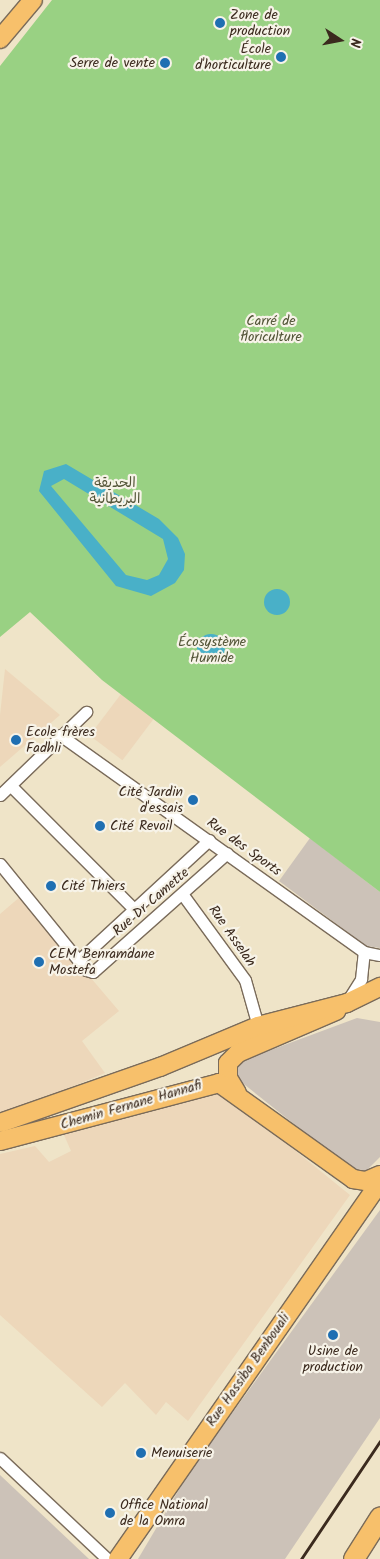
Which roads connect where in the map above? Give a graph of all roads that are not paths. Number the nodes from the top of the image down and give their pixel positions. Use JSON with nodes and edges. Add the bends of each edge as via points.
{"nodes":[{"id":1,"x":33,"y":0,"type":"edge"},
{"id":2,"x":0,"y":39,"type":"edge"},
{"id":3,"x":86,"y":712,"type":"dead end"},
{"id":4,"x":60,"y":735,"type":"junction"},
{"id":5,"x":11,"y":786,"type":"junction"},
{"id":6,"x":0,"y":795,"type":"edge"},
{"id":7,"x":209,"y":840,"type":"junction"},
{"id":8,"x":227,"y":853,"type":"junction"},
{"id":9,"x":0,"y":864,"type":"edge"},
{"id":10,"x":183,"y":895,"type":"junction"},
{"id":11,"x":134,"y":909,"type":"junction"},
{"id":12,"x":364,"y":952,"type":"junction"},
{"id":13,"x":380,"y":955,"type":"edge"},
{"id":14,"x":79,"y":960,"type":"junction"},
{"id":15,"x":380,"y":987,"type":"edge"},
{"id":16,"x":347,"y":1003,"type":"junction"},
{"id":17,"x":258,"y":1026,"type":"junction"},
{"id":18,"x":237,"y":1093,"type":"junction"},
{"id":19,"x":0,"y":1124,"type":"edge"},
{"id":20,"x":0,"y":1141,"type":"edge"},
{"id":21,"x":380,"y":1175,"type":"edge"},
{"id":22,"x":380,"y":1182,"type":"edge"},
{"id":23,"x":0,"y":1458,"type":"edge"},
{"id":24,"x":380,"y":1518,"type":"edge"},
{"id":25,"x":107,"y":1559,"type":"edge"},
{"id":26,"x":118,"y":1559,"type":"edge"},
{"id":27,"x":354,"y":1559,"type":"edge"}],
"edges":[{"from":1,"to":2,"type":"main road"},
{"from":3,"to":4,"type":"street"},
{"from":4,"to":5,"type":"street"},
{"from":4,"to":7,"type":"street","name":"Rue des Sports"},
{"from":5,"to":6,"type":"street"},
{"from":5,"to":11,"type":"street"},
{"from":7,"to":8,"type":"street","name":"Rue des Sports"},
{"from":7,"to":11,"type":"street"},
{"from":8,"to":10,"type":"street","name":"Rue Dr Camette"},
{"from":8,"to":12,"type":"street","name":"Rue des Sports"},
{"from":9,"to":14,"type":"street"},
{"from":10,"to":14,"type":"street","name":"Rue Dr Camette","via":[[93,972]]},
{"from":10,"to":17,"type":"street","name":"Rue Asselah","via":[[245,980]]},
{"from":11,"to":14,"type":"street"},
{"from":12,"to":13,"type":"street"},
{"from":12,"to":16,"type":"street","via":[[361,979]]},
{"from":15,"to":16,"type":"main road","name":"Chemin Fernane Hannafi"},
{"from":16,"to":17,"type":"main road","name":"Chemin Fernane Hannafi"},
{"from":16,"to":18,"type":"main road","via":[[331,1015],[238,1053],[228,1063],[228,1078]]},
{"from":17,"to":19,"type":"main road","name":"Chemin Fernane Hannafi","via":[[160,1068]]},
{"from":18,"to":20,"type":"main road","name":"Chemin Fernane Hannafi","via":[[219,1083],[206,1083]]},
{"from":18,"to":21,"type":"main road","name":"Chemin Fernane Hannafi","via":[[353,1179]]},
{"from":22,"to":26,"type":"main road","name":"Rue Hassiba Benbouali"},
{"from":23,"to":25,"type":"street"},
{"from":24,"to":27,"type":"highway"}]}
